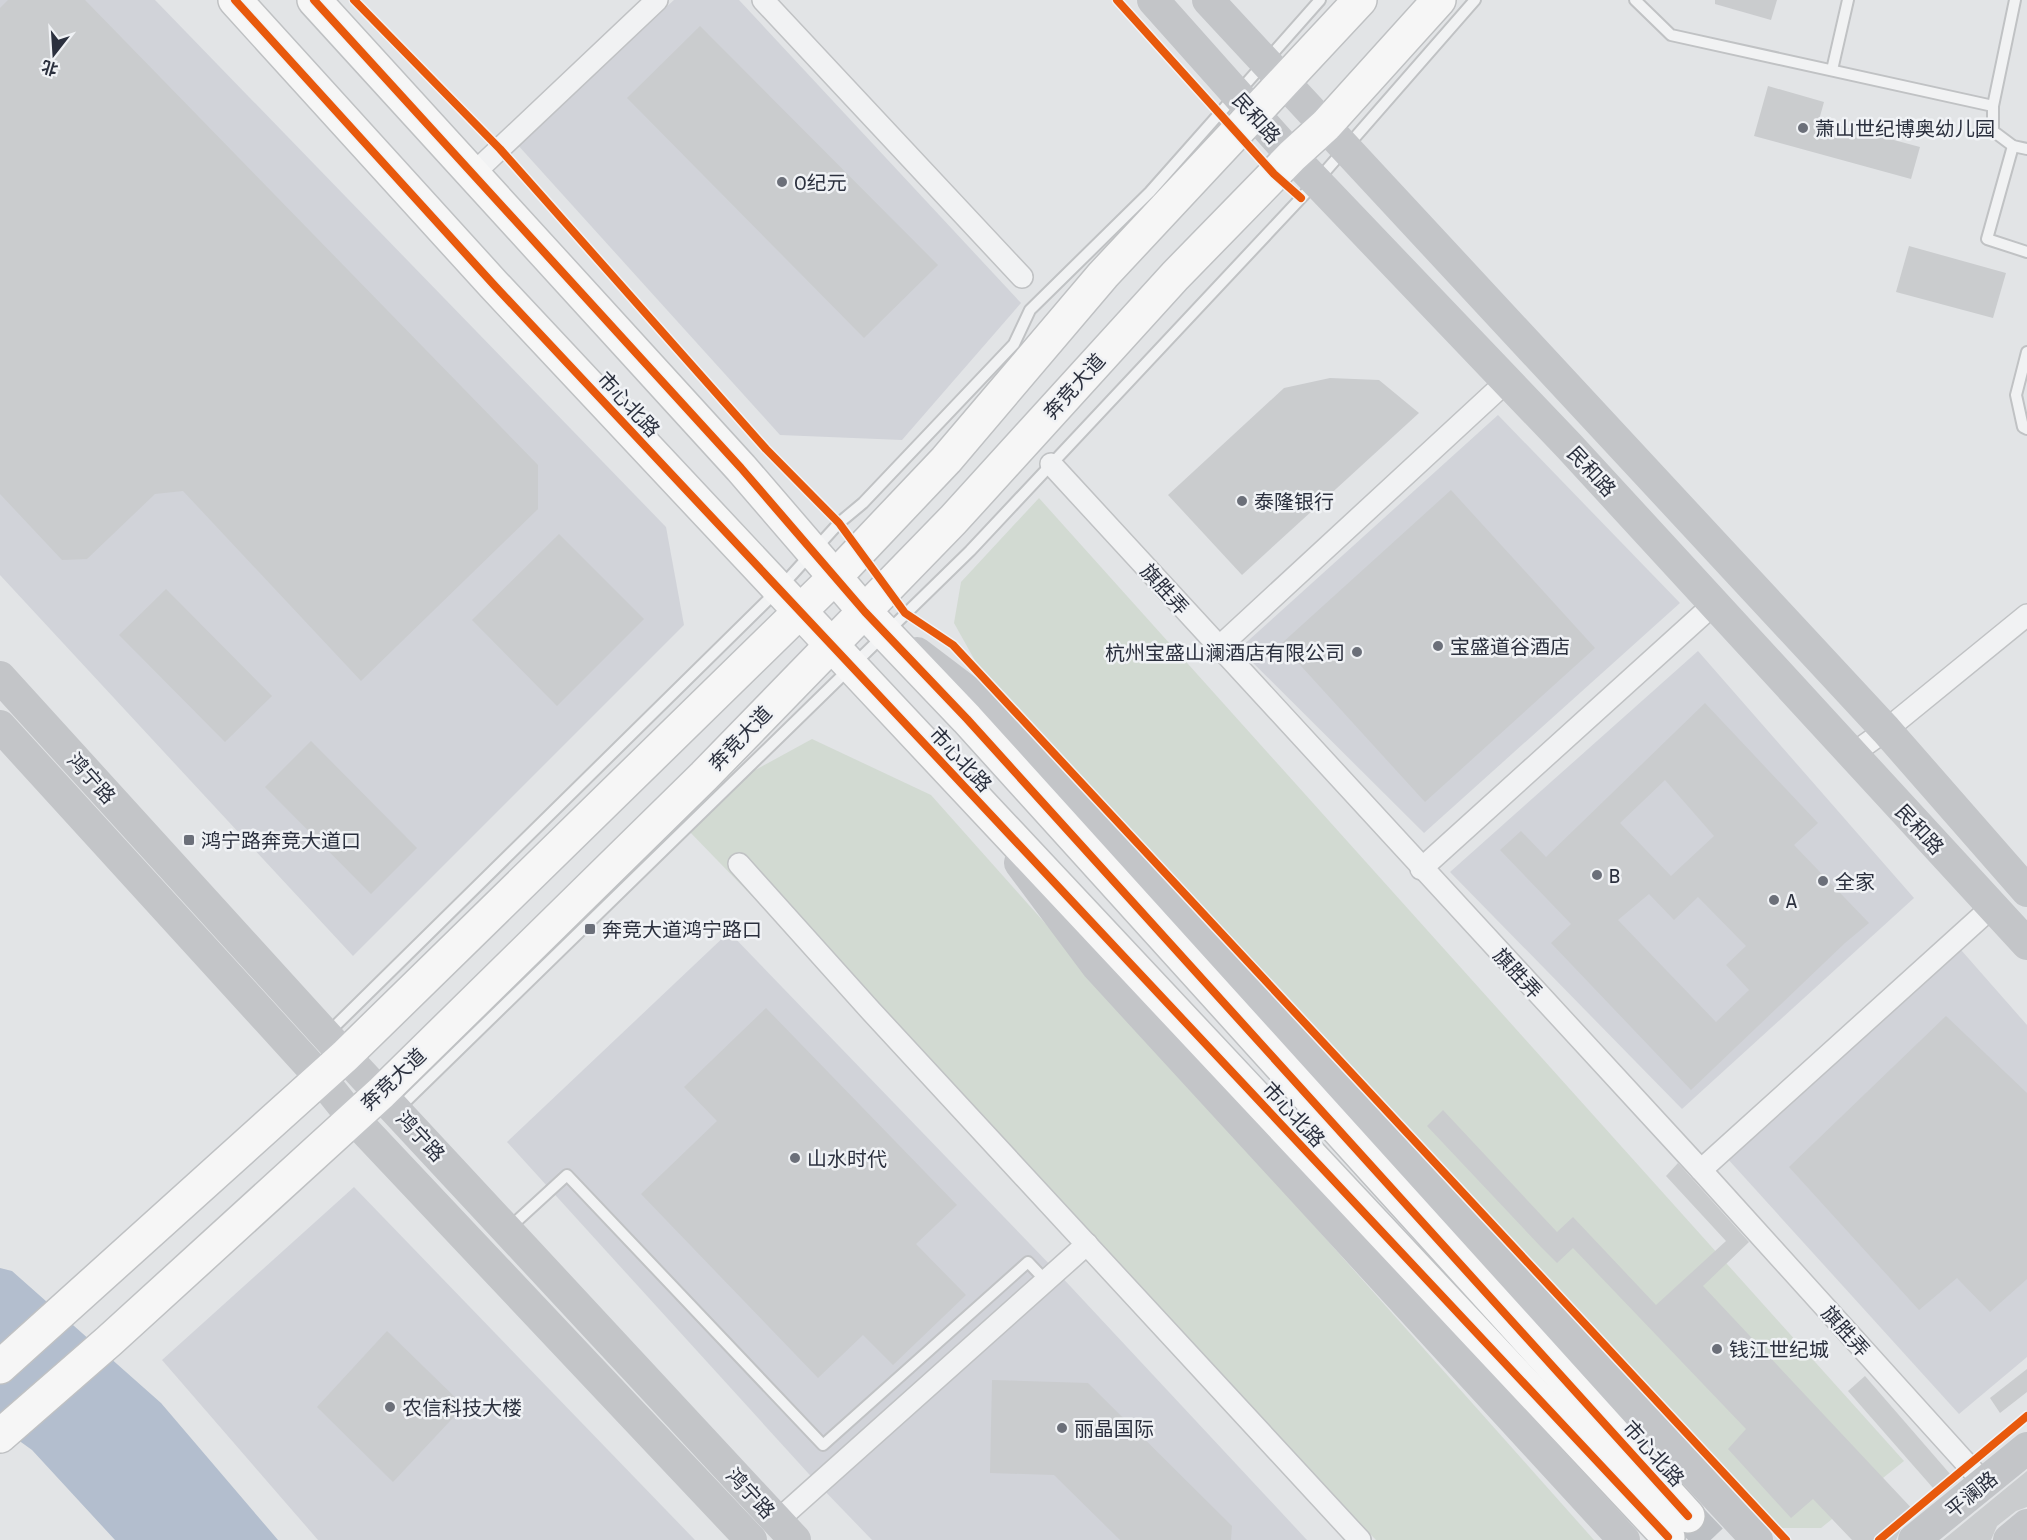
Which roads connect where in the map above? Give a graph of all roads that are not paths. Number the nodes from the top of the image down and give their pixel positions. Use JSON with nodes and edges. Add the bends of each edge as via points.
{"nodes":[{"id":1,"x":235,"y":0,"type":"edge"},
{"id":2,"x":314,"y":0,"type":"edge"},
{"id":3,"x":657,"y":0,"type":"edge"},
{"id":4,"x":763,"y":0,"type":"edge"},
{"id":5,"x":1153,"y":0,"type":"edge"},
{"id":6,"x":1208,"y":0,"type":"edge"},
{"id":7,"x":1320,"y":0,"type":"edge"},
{"id":8,"x":1360,"y":0,"type":"edge"},
{"id":9,"x":1438,"y":0,"type":"edge"},
{"id":10,"x":1475,"y":0,"type":"edge"},
{"id":11,"x":1635,"y":0,"type":"edge"},
{"id":12,"x":1848,"y":0,"type":"edge"},
{"id":13,"x":2015,"y":0,"type":"edge"},
{"id":14,"x":1832,"y":70,"type":"junction"},
{"id":15,"x":1275,"y":71,"type":"junction"},
{"id":16,"x":1246,"y":105,"type":"junction"},
{"id":17,"x":1993,"y":106,"type":"junction"},
{"id":18,"x":1336,"y":136,"type":"junction"},
{"id":19,"x":2013,"y":146,"type":"junction"},
{"id":20,"x":2027,"y":149,"type":"edge"},
{"id":21,"x":1292,"y":156,"type":"junction"},
{"id":22,"x":473,"y":174,"type":"junction"},
{"id":23,"x":1316,"y":182,"type":"junction"},
{"id":24,"x":2027,"y":252,"type":"edge"},
{"id":25,"x":1022,"y":277,"type":"dead end"},
{"id":26,"x":2027,"y":352,"type":"edge"},
{"id":27,"x":1507,"y":381,"type":"junction"},
{"id":28,"x":2027,"y":429,"type":"edge"},
{"id":29,"x":1051,"y":464,"type":"junction"},
{"id":30,"x":813,"y":552,"type":"junction"},
{"id":31,"x":835,"y":577,"type":"junction"},
{"id":32,"x":789,"y":600,"type":"junction"},
{"id":33,"x":1714,"y":604,"type":"junction"},
{"id":34,"x":2027,"y":615,"type":"edge"},
{"id":35,"x":879,"y":625,"type":"junction"},
{"id":36,"x":1218,"y":648,"type":"junction"},
{"id":37,"x":841,"y":655,"type":"junction"},
{"id":38,"x":0,"y":677,"type":"edge"},
{"id":39,"x":0,"y":726,"type":"edge"},
{"id":40,"x":1886,"y":730,"type":"junction"},
{"id":41,"x":1851,"y":755,"type":"junction"},
{"id":42,"x":954,"y":776,"type":"junction"},
{"id":43,"x":1110,"y":838,"type":"junction"},
{"id":44,"x":739,"y":864,"type":"dead end"},
{"id":45,"x":1421,"y":868,"type":"junction"},
{"id":46,"x":2027,"y":891,"type":"edge"},
{"id":47,"x":1992,"y":907,"type":"junction"},
{"id":48,"x":1150,"y":920,"type":"junction"},
{"id":49,"x":2027,"y":944,"type":"edge"},
{"id":50,"x":335,"y":1046,"type":"junction"},
{"id":51,"x":320,"y":1077,"type":"junction"},
{"id":52,"x":389,"y":1101,"type":"junction"},
{"id":53,"x":352,"y":1117,"type":"junction"},
{"id":54,"x":1701,"y":1170,"type":"junction"},
{"id":55,"x":508,"y":1229,"type":"junction"},
{"id":56,"x":1087,"y":1244,"type":"junction"},
{"id":57,"x":1046,"y":1281,"type":"junction"},
{"id":58,"x":0,"y":1367,"type":"edge"},
{"id":59,"x":0,"y":1436,"type":"edge"},
{"id":60,"x":2027,"y":1448,"type":"edge"},
{"id":61,"x":1984,"y":1483,"type":"junction"},
{"id":62,"x":2027,"y":1525,"type":"edge"},
{"id":63,"x":786,"y":1530,"type":"edge"},
{"id":64,"x":751,"y":1540,"type":"edge"},
{"id":65,"x":1360,"y":1540,"type":"edge"},
{"id":66,"x":1624,"y":1540,"type":"edge"},
{"id":67,"x":1757,"y":1540,"type":"edge"},
{"id":68,"x":1914,"y":1540,"type":"edge"},
{"id":69,"x":2009,"y":1540,"type":"edge"}],
"edges":[{"from":1,"to":32,"type":"main road","name":"市心北路","via":[[494,285]]},
{"from":2,"to":22,"type":"main road","name":"市心北路"},
{"from":3,"to":22,"type":"street"},
{"from":4,"to":25,"type":"street"},
{"from":5,"to":16,"type":"main road","name":"民和路"},
{"from":6,"to":15,"type":"main road","name":"民和路"},
{"from":7,"to":15,"type":"lane"},
{"from":8,"to":15,"type":"main road"},
{"from":9,"to":18,"type":"main road","name":"奔竞大道"},
{"from":10,"to":18,"type":"lane"},
{"from":11,"to":14,"type":"lane","via":[[1671,35]]},
{"from":12,"to":14,"type":"lane"},
{"from":13,"to":17,"type":"lane"},
{"from":14,"to":17,"type":"lane"},
{"from":15,"to":16,"type":"main road"},
{"from":15,"to":18,"type":"main road","name":"民和路"},
{"from":16,"to":21,"type":"main road","name":"民和路"},
{"from":16,"to":30,"type":"lane","via":[[1030,310],[1014,344]]},
{"from":16,"to":31,"type":"main road","via":[[953,452]]},
{"from":17,"to":19,"type":"lane","via":[[1993,131]]},
{"from":18,"to":21,"type":"main road","name":"奔竞大道"},
{"from":18,"to":23,"type":"lane"},
{"from":18,"to":40,"type":"main road","name":"民和路"},
{"from":19,"to":20,"type":"lane"},
{"from":19,"to":24,"type":"lane","via":[[1987,239]]},
{"from":21,"to":23,"type":"main road","name":"民和路"},
{"from":21,"to":35,"type":"main road","name":"奔竞大道","via":[[1175,276]]},
{"from":22,"to":30,"type":"main road","name":"市心北路"},
{"from":23,"to":27,"type":"main road","name":"民和路"},
{"from":23,"to":29,"type":"lane"},
{"from":26,"to":28,"type":"lane","via":[[2016,395],[2023,427]]},
{"from":27,"to":33,"type":"main road","name":"民和路"},
{"from":27,"to":36,"type":"street"},
{"from":29,"to":35,"type":"lane","via":[[970,551]]},
{"from":29,"to":36,"type":"street","name":"旗胜弄"},
{"from":30,"to":31,"type":"main road","name":"市心北路"},
{"from":30,"to":32,"type":"lane"},
{"from":31,"to":32,"type":"main road"},
{"from":31,"to":35,"type":"main road","name":"市心北路"},
{"from":32,"to":37,"type":"main road","name":"市心北路"},
{"from":32,"to":50,"type":"main road"},
{"from":33,"to":41,"type":"main road","name":"民和路"},
{"from":33,"to":45,"type":"street"},
{"from":34,"to":40,"type":"street"},
{"from":35,"to":37,"type":"main road","name":"奔竞大道"},
{"from":35,"to":43,"type":"main road","via":[[979,700]]},
{"from":35,"to":48,"type":"main road","name":"市心北路"},
{"from":36,"to":45,"type":"street","name":"旗胜弄"},
{"from":37,"to":42,"type":"main road","name":"市心北路"},
{"from":37,"to":52,"type":"main road","name":"奔竞大道","via":[[704,776]]},
{"from":38,"to":50,"type":"main road","name":"鸿宁路"},
{"from":39,"to":51,"type":"main road","name":"鸿宁路"},
{"from":40,"to":41,"type":"street"},
{"from":40,"to":46,"type":"main road","name":"民和路"},
{"from":41,"to":47,"type":"main road","name":"民和路"},
{"from":42,"to":48,"type":"main road","name":"市心北路","via":[[1678,1526]]},
{"from":42,"to":66,"type":"main road","via":[[1097,966]]},
{"from":43,"to":48,"type":"lane"},
{"from":43,"to":67,"type":"main road","via":[[1287,1035]]},
{"from":44,"to":56,"type":"street"},
{"from":45,"to":54,"type":"street","name":"旗胜弄"},
{"from":47,"to":49,"type":"main road","name":"民和路"},
{"from":47,"to":54,"type":"street"},
{"from":50,"to":51,"type":"main road"},
{"from":50,"to":52,"type":"main road","name":"鸿宁路"},
{"from":51,"to":53,"type":"main road","name":"鸿宁路"},
{"from":51,"to":58,"type":"main road"},
{"from":52,"to":53,"type":"main road","name":"奔竞大道"},
{"from":52,"to":55,"type":"main road","name":"鸿宁路"},
{"from":53,"to":59,"type":"main road","name":"奔竞大道"},
{"from":53,"to":64,"type":"main road","name":"鸿宁路"},
{"from":54,"to":61,"type":"street","name":"旗胜弄"},
{"from":55,"to":57,"type":"lane","via":[[567,1174],[823,1445],[1028,1262]]},
{"from":55,"to":63,"type":"main road","name":"鸿宁路"},
{"from":56,"to":57,"type":"street"},
{"from":56,"to":65,"type":"street"},
{"from":57,"to":63,"type":"street"},
{"from":60,"to":61,"type":"main road","name":"平澜路"},
{"from":61,"to":68,"type":"main road","name":"平澜路"},
{"from":62,"to":69,"type":"main road"}]}
